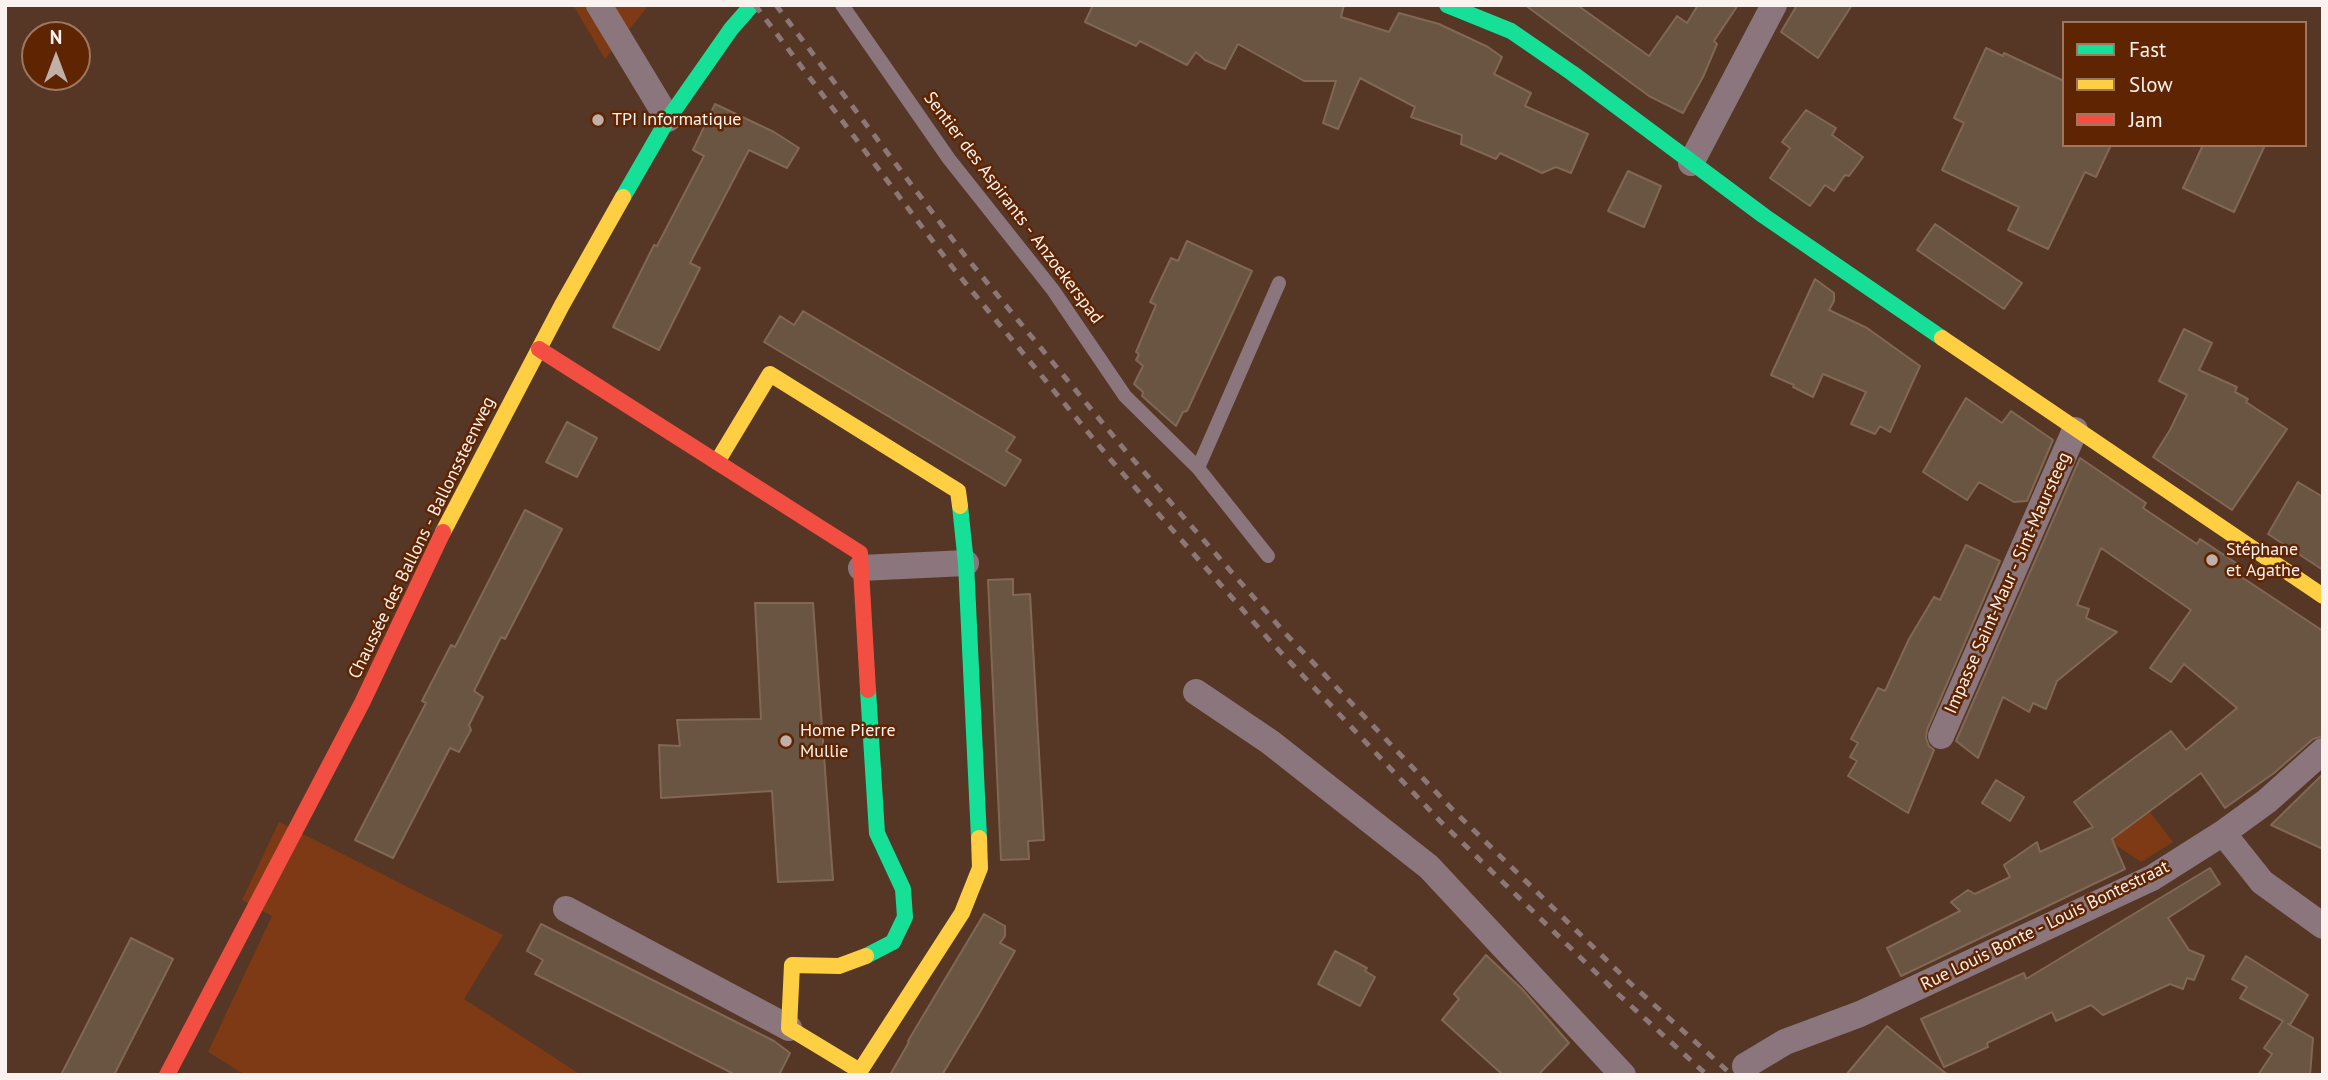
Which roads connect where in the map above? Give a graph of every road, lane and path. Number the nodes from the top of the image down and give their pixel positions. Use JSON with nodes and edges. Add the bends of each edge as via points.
{"nodes":[{"id":1,"x":599,"y":5,"type":"edge"},
{"id":2,"x":752,"y":5,"type":"edge"},
{"id":3,"x":842,"y":5,"type":"edge"},
{"id":4,"x":1447,"y":5,"type":"edge"},
{"id":5,"x":1774,"y":5,"type":"edge"},
{"id":6,"x":668,"y":119,"type":"junction"},
{"id":7,"x":1691,"y":163,"type":"junction"},
{"id":8,"x":1279,"y":283,"type":"dead end"},
{"id":9,"x":539,"y":349,"type":"junction"},
{"id":10,"x":2075,"y":430,"type":"junction"},
{"id":11,"x":717,"y":462,"type":"junction"},
{"id":12,"x":1198,"y":468,"type":"junction"},
{"id":13,"x":1268,"y":556,"type":"dead end"},
{"id":14,"x":966,"y":563,"type":"junction"},
{"id":15,"x":861,"y":568,"type":"junction"},
{"id":16,"x":2323,"y":596,"type":"edge"},
{"id":17,"x":1196,"y":692,"type":"dead end"},
{"id":18,"x":1941,"y":736,"type":"dead end"},
{"id":19,"x":2323,"y":751,"type":"edge"},
{"id":20,"x":2223,"y":833,"type":"junction"},
{"id":21,"x":566,"y":909,"type":"dead end"},
{"id":22,"x":2323,"y":926,"type":"edge"},
{"id":23,"x":789,"y":1028,"type":"junction"},
{"id":24,"x":1745,"y":1066,"type":"dead end"},
{"id":25,"x":859,"y":1073,"type":"edge"},
{"id":26,"x":167,"y":1075,"type":"edge"},
{"id":27,"x":1623,"y":1075,"type":"edge"}],
"edges":[{"from":1,"to":6,"type":"street"},
{"from":2,"to":6,"type":"street","name":"Chaussée des Ballons - Ballonssteenweg"},
{"from":3,"to":12,"type":"lane","name":"Sentier des Aspirants - Anzoekerspad","via":[[949,159],[1053,289],[1125,396]]},
{"from":4,"to":7,"type":"street","via":[[1511,31]]},
{"from":5,"to":7,"type":"street"},
{"from":6,"to":9,"type":"street","name":"Chaussée des Ballons - Ballonssteenweg"},
{"from":7,"to":10,"type":"street"},
{"from":8,"to":12,"type":"lane"},
{"from":9,"to":11,"type":"street"},
{"from":9,"to":26,"type":"street","name":"Chaussée des Ballons - Ballonssteenweg","via":[[450,517],[362,703]]},
{"from":10,"to":16,"type":"street"},
{"from":10,"to":18,"type":"street","name":"Impasse Saint-Maur - Sint-Maursteeg"},
{"from":11,"to":14,"type":"street","via":[[771,374],[958,491]]},
{"from":11,"to":15,"type":"street","via":[[860,553]]},
{"from":12,"to":13,"type":"lane","name":"Sentier des Aspirants - Anzoekerspad"},
{"from":14,"to":15,"type":"street"},
{"from":14,"to":25,"type":"street","via":[[980,868],[962,913]]},
{"from":15,"to":23,"type":"street","via":[[877,833],[903,889],[905,917],[894,942],[872,954],[839,966],[792,965]]},
{"from":17,"to":27,"type":"street","via":[[1270,742],[1429,867]]},
{"from":19,"to":20,"type":"street","name":"Rue Louis Bonte - Louis Bontestraat","via":[[2267,802]]},
{"from":20,"to":22,"type":"street","via":[[2262,881]]},
{"from":20,"to":24,"type":"street","name":"Rue Louis Bonte - Louis Bontestraat","via":[[2152,878],[1860,1014],[1785,1042]]},
{"from":21,"to":23,"type":"street"},
{"from":23,"to":25,"type":"street"}]}
